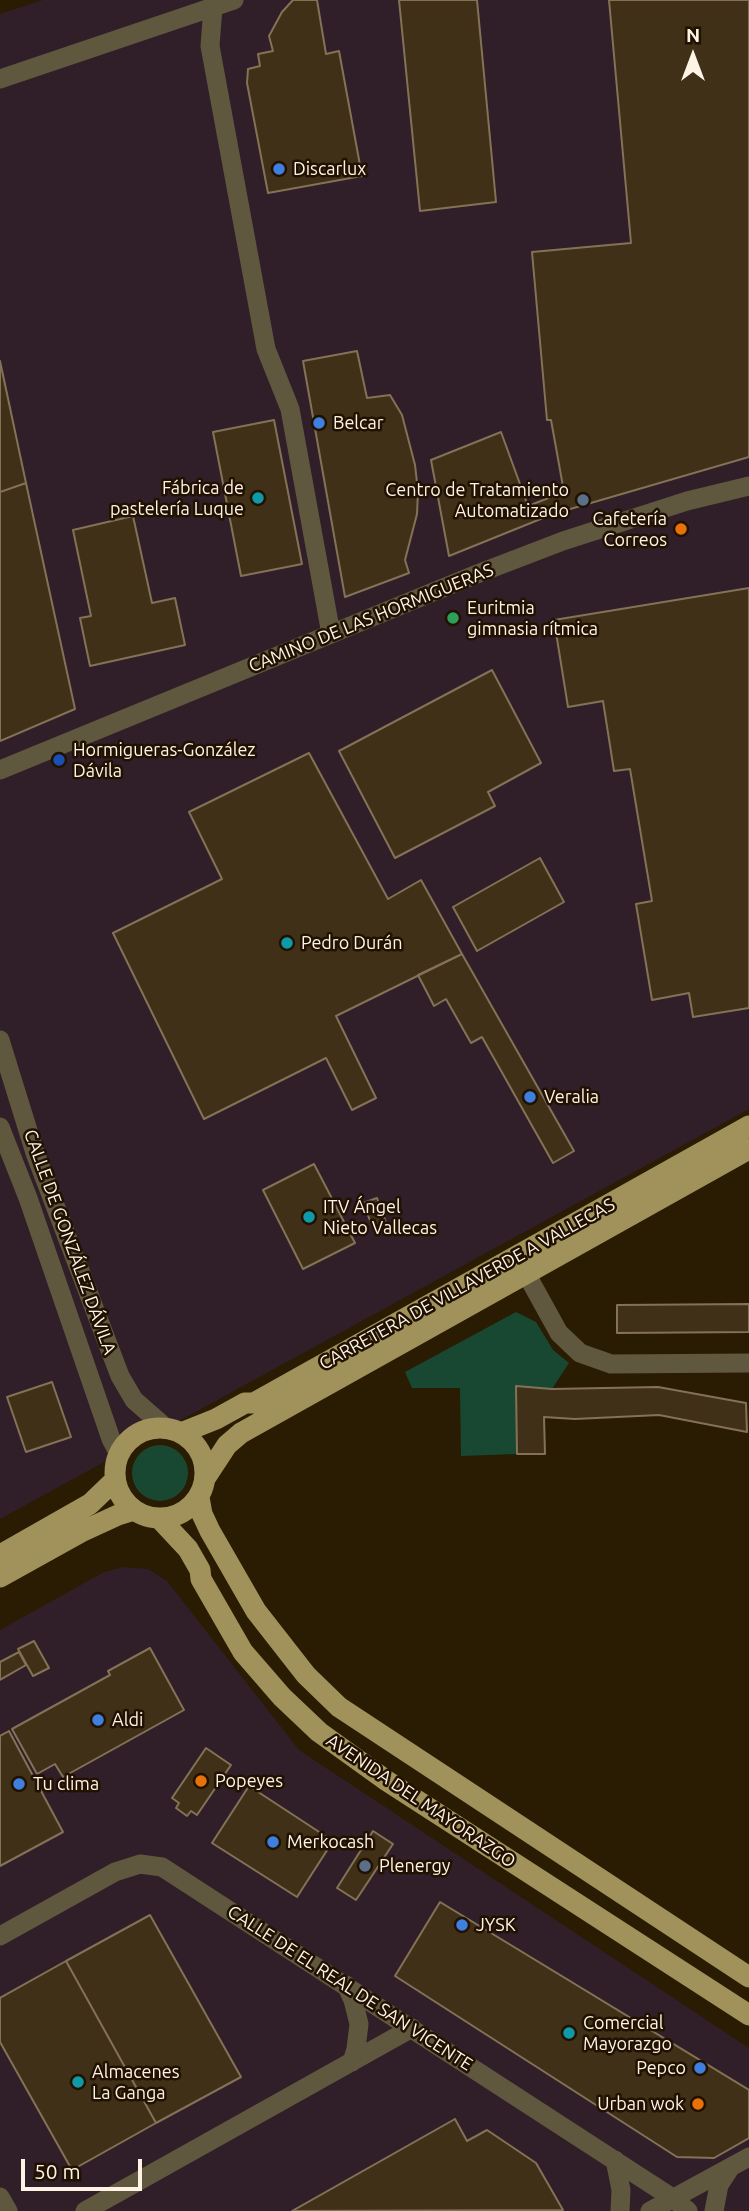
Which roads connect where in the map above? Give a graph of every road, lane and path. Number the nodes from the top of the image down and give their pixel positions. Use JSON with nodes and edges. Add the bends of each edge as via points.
{"nodes":[{"id":1,"x":234,"y":0,"type":"edge"},
{"id":2,"x":213,"y":7,"type":"junction"},
{"id":3,"x":0,"y":79,"type":"edge"},
{"id":4,"x":749,"y":486,"type":"edge"},
{"id":5,"x":331,"y":634,"type":"junction"},
{"id":6,"x":0,"y":770,"type":"edge"},
{"id":7,"x":0,"y":1040,"type":"edge"},
{"id":8,"x":749,"y":1126,"type":"edge"},
{"id":9,"x":0,"y":1127,"type":"edge"},
{"id":10,"x":749,"y":1149,"type":"edge"},
{"id":11,"x":35,"y":1153,"type":"junction"},
{"id":12,"x":6,"y":1164,"type":"edge"},
{"id":13,"x":527,"y":1275,"type":"junction"},
{"id":14,"x":749,"y":1363,"type":"edge"},
{"id":15,"x":173,"y":1430,"type":"junction"},
{"id":16,"x":119,"y":1454,"type":"junction"},
{"id":17,"x":115,"y":1480,"type":"junction"},
{"id":18,"x":202,"y":1487,"type":"junction"},
{"id":19,"x":134,"y":1510,"type":"junction"},
{"id":20,"x":160,"y":1519,"type":"junction"},
{"id":21,"x":0,"y":1555,"type":"edge"},
{"id":22,"x":0,"y":1577,"type":"edge"},
{"id":23,"x":0,"y":1936,"type":"edge"},
{"id":24,"x":749,"y":1977,"type":"edge"},
{"id":25,"x":346,"y":1985,"type":"junction"},
{"id":26,"x":749,"y":2015,"type":"edge"},
{"id":27,"x":412,"y":2028,"type":"junction"},
{"id":28,"x":352,"y":2062,"type":"junction"},
{"id":29,"x":749,"y":2157,"type":"edge"},
{"id":30,"x":615,"y":2160,"type":"junction"},
{"id":31,"x":730,"y":2168,"type":"junction"},
{"id":32,"x":0,"y":2197,"type":"edge"},
{"id":33,"x":681,"y":2205,"type":"edge"},
{"id":34,"x":8,"y":2211,"type":"edge"},
{"id":35,"x":85,"y":2211,"type":"edge"},
{"id":36,"x":621,"y":2211,"type":"edge"},
{"id":37,"x":650,"y":2211,"type":"edge"},
{"id":38,"x":713,"y":2211,"type":"edge"}],
"edges":[{"from":1,"to":2,"type":"street"},
{"from":2,"to":3,"type":"street"},
{"from":2,"to":5,"type":"street","via":[[210,46],[266,349],[290,409]]},
{"from":4,"to":5,"type":"street","name":"CAMINO DE LAS HORMIGUERAS","via":[[574,537]]},
{"from":5,"to":6,"type":"street","name":"CAMINO DE LAS HORMIGUERAS"},
{"from":7,"to":11,"type":"street","name":"CALLE DE GONZÁLEZ DÁVILA"},
{"from":8,"to":15,"type":"main road","name":"CARRETERA DE VILLAVERDE A VALLECAS","via":[[254,1403]]},
{"from":9,"to":12,"type":"street","name":"CALLE DE GONZÁLEZ DÁVILA"},
{"from":10,"to":13,"type":"main road","name":"CARRETERA DE VILLAVERDE A VALLECAS"},
{"from":11,"to":12,"type":"street"},
{"from":11,"to":15,"type":"street","name":"CALLE DE GONZÁLEZ DÁVILA","via":[[123,1383],[134,1400]]},
{"from":12,"to":16,"type":"street","name":"CALLE DE GONZÁLEZ DÁVILA","via":[[37,1224]]},
{"from":13,"to":14,"type":"street","via":[[559,1333],[580,1353],[611,1364]]},
{"from":13,"to":18,"type":"main road","name":"CARRETERA DE VILLAVERDE A VALLECAS","via":[[241,1433],[227,1445]]},
{"from":15,"to":16,"type":"main road","via":[[138,1434]]},
{"from":15,"to":18,"type":"main road","via":[[200,1451],[205,1464]]},
{"from":16,"to":17,"type":"main road"},
{"from":17,"to":19,"type":"main road"},
{"from":17,"to":21,"type":"main road","via":[[90,1504]]},
{"from":18,"to":20,"type":"main road","via":[[189,1509]]},
{"from":18,"to":24,"type":"main road","name":"AVENIDA DEL MAYORAZGO","via":[[202,1514],[261,1619],[339,1707]]},
{"from":19,"to":20,"type":"main road"},
{"from":19,"to":22,"type":"main road","via":[[81,1532]]},
{"from":20,"to":26,"type":"main road","name":"AVENIDA DEL MAYORAZGO","via":[[188,1549],[243,1651],[319,1732],[387,1781]]},
{"from":23,"to":25,"type":"street","name":"CALLE DE EL REAL DE SAN VICENTE","via":[[115,1872],[151,1864]]},
{"from":25,"to":27,"type":"street","name":"CALLE DE EL REAL DE SAN VICENTE"},
{"from":25,"to":28,"type":"street","via":[[359,2024]]},
{"from":27,"to":28,"type":"street"},
{"from":27,"to":30,"type":"street","name":"CALLE DE EL REAL DE SAN VICENTE"},
{"from":28,"to":35,"type":"street"},
{"from":29,"to":31,"type":"street"},
{"from":30,"to":33,"type":"street","name":"CALLE DE EL REAL DE SAN VICENTE"},
{"from":30,"to":36,"type":"street"},
{"from":31,"to":33,"type":"street"},
{"from":31,"to":38,"type":"street","via":[[719,2185]]},
{"from":32,"to":34,"type":"street"},
{"from":33,"to":37,"type":"street"}]}
